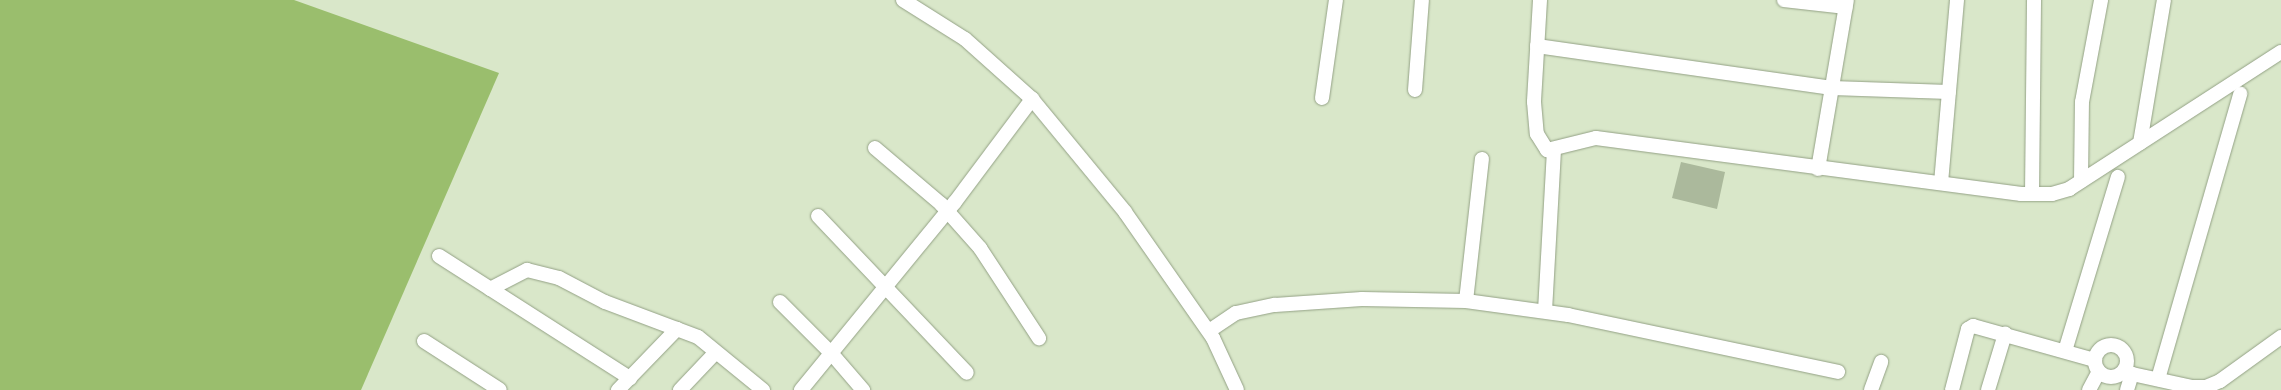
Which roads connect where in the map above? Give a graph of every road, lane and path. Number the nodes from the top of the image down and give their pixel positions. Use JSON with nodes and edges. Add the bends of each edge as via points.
{"nodes":[{"id":1,"x":902,"y":0,"type":"edge"},
{"id":2,"x":1336,"y":0,"type":"edge"},
{"id":3,"x":1422,"y":0,"type":"edge"},
{"id":4,"x":1540,"y":0,"type":"edge"},
{"id":5,"x":1784,"y":0,"type":"edge"},
{"id":6,"x":1957,"y":0,"type":"edge"},
{"id":7,"x":2034,"y":0,"type":"edge"},
{"id":8,"x":2101,"y":0,"type":"edge"},
{"id":9,"x":2164,"y":0,"type":"edge"},
{"id":10,"x":1847,"y":3,"type":"edge"},
{"id":11,"x":1537,"y":46,"type":"junction"},
{"id":12,"x":2281,"y":52,"type":"edge"},
{"id":13,"x":1832,"y":88,"type":"junction"},
{"id":14,"x":1415,"y":90,"type":"dead end"},
{"id":15,"x":1949,"y":92,"type":"junction"},
{"id":16,"x":2240,"y":94,"type":"dead end"},
{"id":17,"x":1322,"y":98,"type":"dead end"},
{"id":18,"x":1032,"y":99,"type":"junction"},
{"id":19,"x":2140,"y":143,"type":"junction"},
{"id":20,"x":875,"y":148,"type":"dead end"},
{"id":21,"x":1554,"y":151,"type":"junction"},
{"id":22,"x":1482,"y":159,"type":"dead end"},
{"id":23,"x":1818,"y":169,"type":"junction"},
{"id":24,"x":2118,"y":177,"type":"dead end"},
{"id":25,"x":2081,"y":181,"type":"junction"},
{"id":26,"x":1941,"y":183,"type":"junction"},
{"id":27,"x":2032,"y":194,"type":"junction"},
{"id":28,"x":947,"y":211,"type":"junction"},
{"id":29,"x":818,"y":216,"type":"dead end"},
{"id":30,"x":439,"y":256,"type":"dead end"},
{"id":31,"x":887,"y":286,"type":"junction"},
{"id":32,"x":490,"y":289,"type":"junction"},
{"id":33,"x":1466,"y":301,"type":"junction"},
{"id":34,"x":780,"y":302,"type":"dead end"},
{"id":35,"x":1545,"y":311,"type":"junction"},
{"id":36,"x":677,"y":329,"type":"junction"},
{"id":37,"x":1209,"y":331,"type":"junction"},
{"id":38,"x":2005,"y":334,"type":"junction"},
{"id":39,"x":2281,"y":337,"type":"edge"},
{"id":40,"x":1039,"y":338,"type":"dead end"},
{"id":41,"x":424,"y":341,"type":"dead end"},
{"id":42,"x":2065,"y":351,"type":"junction"},
{"id":43,"x":716,"y":352,"type":"junction"},
{"id":44,"x":832,"y":354,"type":"junction"},
{"id":45,"x":1880,"y":362,"type":"dead end"},
{"id":46,"x":2097,"y":366,"type":"junction"},
{"id":47,"x":1838,"y":372,"type":"dead end"},
{"id":48,"x":966,"y":373,"type":"dead end"},
{"id":49,"x":2127,"y":373,"type":"junction"},
{"id":50,"x":630,"y":378,"type":"junction"},
{"id":51,"x":2158,"y":379,"type":"junction"},
{"id":52,"x":500,"y":390,"type":"edge"},
{"id":53,"x":618,"y":390,"type":"edge"},
{"id":54,"x":680,"y":390,"type":"edge"},
{"id":55,"x":763,"y":390,"type":"edge"},
{"id":56,"x":801,"y":390,"type":"edge"},
{"id":57,"x":862,"y":390,"type":"edge"},
{"id":58,"x":1237,"y":390,"type":"edge"},
{"id":59,"x":1871,"y":390,"type":"edge"},
{"id":60,"x":1952,"y":390,"type":"edge"},
{"id":61,"x":1988,"y":390,"type":"edge"},
{"id":62,"x":2089,"y":390,"type":"edge"},
{"id":63,"x":2127,"y":390,"type":"edge"}],
"edges":[{"from":1,"to":18,"type":"street","via":[[965,39]]},
{"from":2,"to":17,"type":"street"},
{"from":3,"to":14,"type":"street"},
{"from":4,"to":11,"type":"street"},
{"from":5,"to":10,"type":"street"},
{"from":6,"to":15,"type":"street"},
{"from":7,"to":27,"type":"street"},
{"from":8,"to":25,"type":"street","via":[[2082,102]]},
{"from":9,"to":19,"type":"street"},
{"from":10,"to":13,"type":"street"},
{"from":11,"to":13,"type":"street"},
{"from":11,"to":21,"type":"street","via":[[1534,102],[1537,134],[1544,148]]},
{"from":12,"to":19,"type":"street"},
{"from":13,"to":15,"type":"street"},
{"from":13,"to":23,"type":"street"},
{"from":15,"to":26,"type":"street"},
{"from":16,"to":51,"type":"street"},
{"from":18,"to":28,"type":"street"},
{"from":18,"to":37,"type":"street","via":[[1125,212]]},
{"from":19,"to":25,"type":"street"},
{"from":20,"to":28,"type":"street"},
{"from":21,"to":23,"type":"street","via":[[1596,138]]},
{"from":21,"to":35,"type":"street"},
{"from":22,"to":33,"type":"street"},
{"from":23,"to":26,"type":"street"},
{"from":24,"to":42,"type":"street"},
{"from":25,"to":27,"type":"street","via":[[2060,192]]},
{"from":26,"to":27,"type":"street"},
{"from":28,"to":31,"type":"street"},
{"from":28,"to":40,"type":"street","via":[[980,248]]},
{"from":29,"to":31,"type":"street"},
{"from":30,"to":32,"type":"street"},
{"from":31,"to":44,"type":"street"},
{"from":31,"to":48,"type":"street"},
{"from":32,"to":36,"type":"street","via":[[519,272],[538,271],[605,302]]},
{"from":32,"to":50,"type":"street"},
{"from":33,"to":35,"type":"street"},
{"from":33,"to":37,"type":"street","via":[[1362,299],[1275,305],[1236,313]]},
{"from":34,"to":44,"type":"street"},
{"from":35,"to":47,"type":"street"},
{"from":36,"to":43,"type":"street","via":[[698,337]]},
{"from":36,"to":50,"type":"street"},
{"from":37,"to":58,"type":"street"},
{"from":38,"to":42,"type":"street"},
{"from":38,"to":60,"type":"street","via":[[1981,326],[1968,329]]},
{"from":38,"to":61,"type":"street"},
{"from":39,"to":51,"type":"street","via":[[2220,381],[2206,387]]},
{"from":41,"to":52,"type":"street"},
{"from":42,"to":46,"type":"street"},
{"from":43,"to":54,"type":"street"},
{"from":43,"to":55,"type":"street"},
{"from":44,"to":56,"type":"street"},
{"from":44,"to":57,"type":"street"},
{"from":45,"to":59,"type":"street"},
{"from":46,"to":49,"type":"street","via":[[2108,377]]},
{"from":46,"to":49,"type":"street","via":[[2101,348],[2114,346],[2125,354]]},
{"from":46,"to":62,"type":"street"},
{"from":49,"to":51,"type":"street"},
{"from":49,"to":63,"type":"street"},
{"from":50,"to":53,"type":"street"}]}
